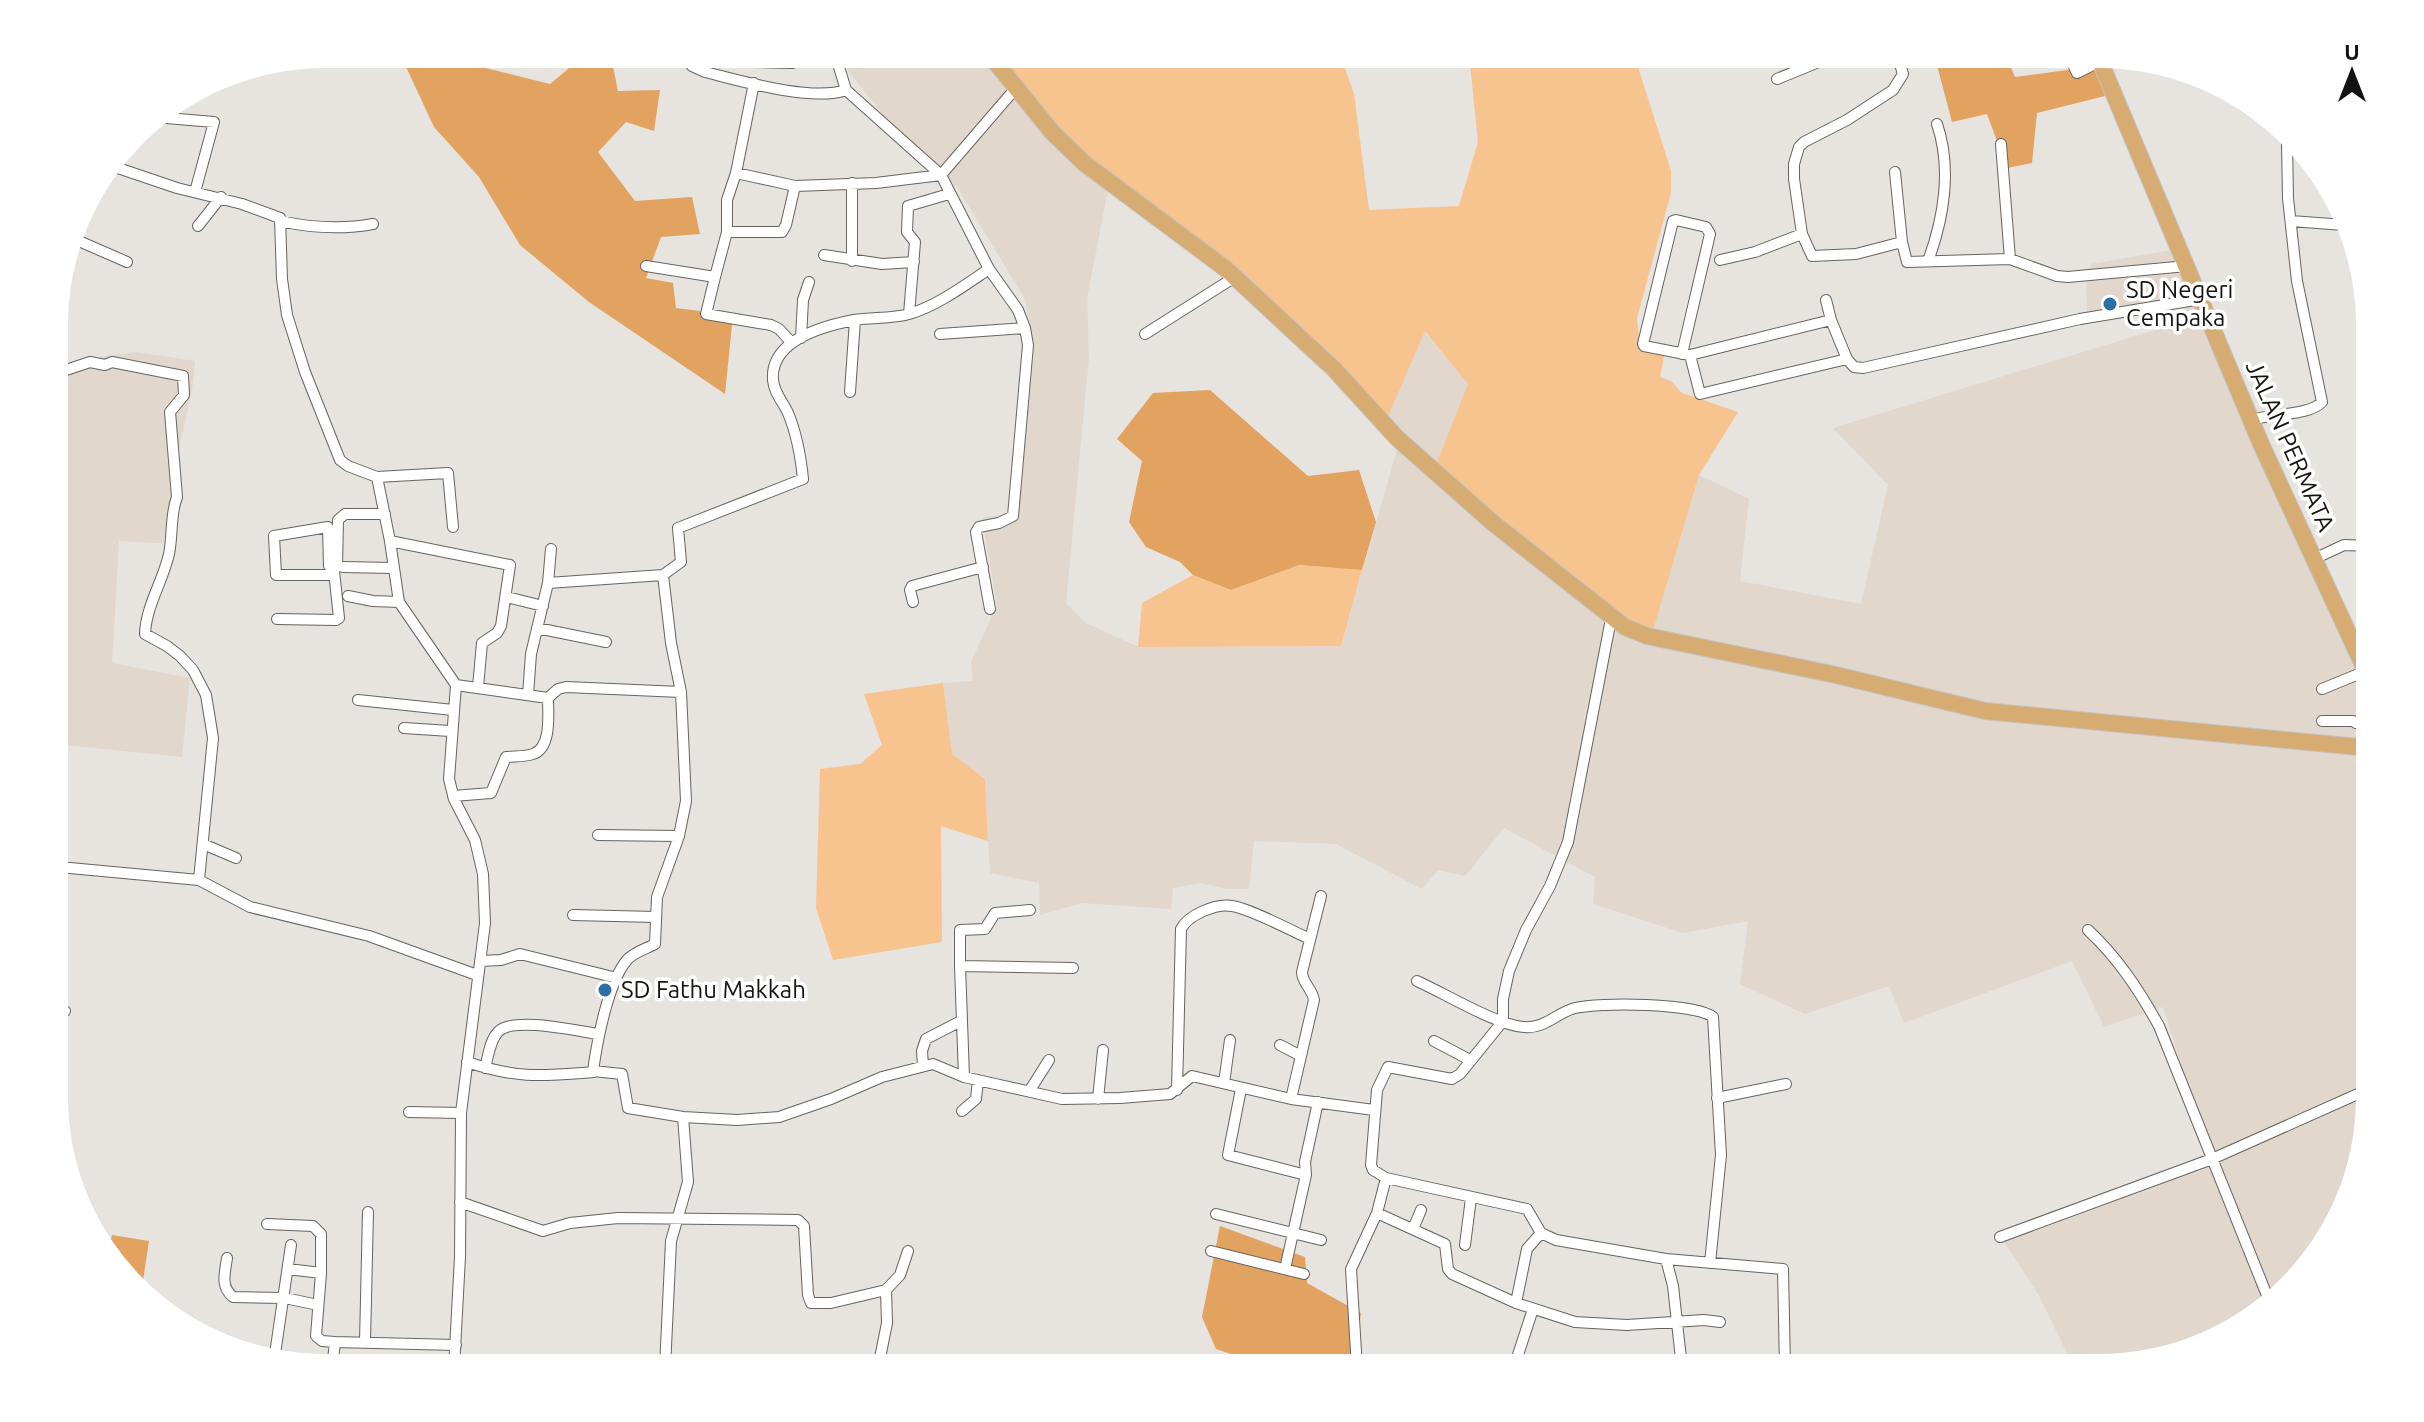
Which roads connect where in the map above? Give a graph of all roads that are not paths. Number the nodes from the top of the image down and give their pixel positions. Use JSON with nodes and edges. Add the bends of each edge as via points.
{"nodes":[{"id":1,"x":695,"y":68,"type":"edge"},
{"id":2,"x":839,"y":68,"type":"edge"},
{"id":3,"x":999,"y":68,"type":"edge"},
{"id":4,"x":1804,"y":68,"type":"edge"},
{"id":5,"x":1901,"y":68,"type":"edge"},
{"id":6,"x":2107,"y":68,"type":"edge"},
{"id":7,"x":1777,"y":79,"type":"dead end"},
{"id":8,"x":754,"y":83,"type":"junction"},
{"id":9,"x":1015,"y":89,"type":"junction"},
{"id":10,"x":846,"y":90,"type":"junction"},
{"id":11,"x":173,"y":119,"type":"edge"},
{"id":12,"x":1937,"y":124,"type":"dead end"},
{"id":13,"x":2001,"y":144,"type":"dead end"},
{"id":14,"x":2287,"y":151,"type":"edge"},
{"id":15,"x":122,"y":169,"type":"edge"},
{"id":16,"x":1895,"y":172,"type":"dead end"},
{"id":17,"x":736,"y":173,"type":"junction"},
{"id":18,"x":941,"y":175,"type":"junction"},
{"id":19,"x":852,"y":183,"type":"junction"},
{"id":20,"x":795,"y":186,"type":"junction"},
{"id":21,"x":195,"y":192,"type":"junction"},
{"id":22,"x":949,"y":194,"type":"junction"},
{"id":23,"x":221,"y":197,"type":"junction"},
{"id":24,"x":280,"y":221,"type":"junction"},
{"id":25,"x":2291,"y":221,"type":"junction"},
{"id":26,"x":373,"y":224,"type":"dead end"},
{"id":27,"x":2335,"y":224,"type":"edge"},
{"id":28,"x":198,"y":226,"type":"dead end"},
{"id":29,"x":727,"y":232,"type":"junction"},
{"id":30,"x":1802,"y":234,"type":"junction"},
{"id":31,"x":82,"y":242,"type":"edge"},
{"id":32,"x":1902,"y":242,"type":"junction"},
{"id":33,"x":824,"y":255,"type":"dead end"},
{"id":34,"x":2010,"y":259,"type":"junction"},
{"id":35,"x":1720,"y":260,"type":"dead end"},
{"id":36,"x":852,"y":261,"type":"junction"},
{"id":37,"x":1928,"y":261,"type":"junction"},
{"id":38,"x":127,"y":262,"type":"dead end"},
{"id":39,"x":914,"y":262,"type":"junction"},
{"id":40,"x":646,"y":266,"type":"dead end"},
{"id":41,"x":2187,"y":266,"type":"junction"},
{"id":42,"x":989,"y":269,"type":"junction"},
{"id":43,"x":715,"y":277,"type":"junction"},
{"id":44,"x":1235,"y":277,"type":"junction"},
{"id":45,"x":809,"y":282,"type":"dead end"},
{"id":46,"x":2201,"y":299,"type":"junction"},
{"id":47,"x":1826,"y":300,"type":"dead end"},
{"id":48,"x":909,"y":314,"type":"junction"},
{"id":49,"x":855,"y":320,"type":"junction"},
{"id":50,"x":1831,"y":320,"type":"junction"},
{"id":51,"x":1025,"y":328,"type":"junction"},
{"id":52,"x":940,"y":334,"type":"dead end"},
{"id":53,"x":1145,"y":334,"type":"dead end"},
{"id":54,"x":797,"y":341,"type":"junction"},
{"id":55,"x":1686,"y":355,"type":"junction"},
{"id":56,"x":1847,"y":359,"type":"junction"},
{"id":57,"x":68,"y":369,"type":"edge"},
{"id":58,"x":850,"y":392,"type":"dead end"},
{"id":59,"x":2252,"y":420,"type":"junction"},
{"id":60,"x":377,"y":477,"type":"junction"},
{"id":61,"x":385,"y":514,"type":"junction"},
{"id":62,"x":453,"y":527,"type":"dead end"},
{"id":63,"x":390,"y":541,"type":"junction"},
{"id":64,"x":2355,"y":545,"type":"edge"},
{"id":65,"x":551,"y":549,"type":"dead end"},
{"id":66,"x":2314,"y":559,"type":"junction"},
{"id":67,"x":983,"y":567,"type":"junction"},
{"id":68,"x":393,"y":568,"type":"junction"},
{"id":69,"x":338,"y":569,"type":"junction"},
{"id":70,"x":663,"y":575,"type":"junction"},
{"id":71,"x":548,"y":583,"type":"junction"},
{"id":72,"x":348,"y":596,"type":"dead end"},
{"id":73,"x":507,"y":597,"type":"junction"},
{"id":74,"x":399,"y":602,"type":"junction"},
{"id":75,"x":913,"y":602,"type":"dead end"},
{"id":76,"x":543,"y":606,"type":"junction"},
{"id":77,"x":990,"y":609,"type":"dead end"},
{"id":78,"x":277,"y":619,"type":"dead end"},
{"id":79,"x":1611,"y":619,"type":"junction"},
{"id":80,"x":537,"y":628,"type":"junction"},
{"id":81,"x":606,"y":642,"type":"dead end"},
{"id":82,"x":2355,"y":646,"type":"edge"},
{"id":83,"x":2355,"y":678,"type":"edge"},
{"id":84,"x":456,"y":685,"type":"junction"},
{"id":85,"x":478,"y":687,"type":"junction"},
{"id":86,"x":2322,"y":689,"type":"dead end"},
{"id":87,"x":681,"y":692,"type":"junction"},
{"id":88,"x":528,"y":695,"type":"junction"},
{"id":89,"x":548,"y":698,"type":"junction"},
{"id":90,"x":358,"y":700,"type":"dead end"},
{"id":91,"x":453,"y":710,"type":"junction"},
{"id":92,"x":2322,"y":721,"type":"dead end"},
{"id":93,"x":2355,"y":722,"type":"edge"},
{"id":94,"x":404,"y":728,"type":"dead end"},
{"id":95,"x":450,"y":731,"type":"junction"},
{"id":96,"x":2355,"y":745,"type":"edge"},
{"id":97,"x":453,"y":796,"type":"junction"},
{"id":98,"x":598,"y":835,"type":"dead end"},
{"id":99,"x":679,"y":836,"type":"junction"},
{"id":100,"x":203,"y":844,"type":"junction"},
{"id":101,"x":236,"y":858,"type":"dead end"},
{"id":102,"x":68,"y":868,"type":"edge"},
{"id":103,"x":199,"y":880,"type":"junction"},
{"id":104,"x":1321,"y":896,"type":"dead end"},
{"id":105,"x":1030,"y":910,"type":"dead end"},
{"id":106,"x":573,"y":915,"type":"dead end"},
{"id":107,"x":656,"y":917,"type":"junction"},
{"id":108,"x":2088,"y":930,"type":"dead end"},
{"id":109,"x":1310,"y":939,"type":"junction"},
{"id":110,"x":480,"y":961,"type":"junction"},
{"id":111,"x":960,"y":966,"type":"junction"},
{"id":112,"x":1073,"y":968,"type":"dead end"},
{"id":113,"x":477,"y":975,"type":"junction"},
{"id":114,"x":617,"y":978,"type":"junction"},
{"id":115,"x":1417,"y":981,"type":"dead end"},
{"id":116,"x":961,"y":1021,"type":"junction"},
{"id":117,"x":1503,"y":1021,"type":"junction"},
{"id":118,"x":598,"y":1034,"type":"junction"},
{"id":119,"x":1230,"y":1040,"type":"dead end"},
{"id":120,"x":1434,"y":1041,"type":"dead end"},
{"id":121,"x":1280,"y":1045,"type":"dead end"},
{"id":122,"x":1103,"y":1050,"type":"dead end"},
{"id":123,"x":1301,"y":1056,"type":"junction"},
{"id":124,"x":1049,"y":1060,"type":"dead end"},
{"id":125,"x":1470,"y":1060,"type":"junction"},
{"id":126,"x":467,"y":1062,"type":"junction"},
{"id":127,"x":923,"y":1066,"type":"junction"},
{"id":128,"x":485,"y":1068,"type":"junction"},
{"id":129,"x":594,"y":1072,"type":"junction"},
{"id":130,"x":964,"y":1077,"type":"junction"},
{"id":131,"x":978,"y":1080,"type":"junction"},
{"id":132,"x":1224,"y":1083,"type":"junction"},
{"id":133,"x":1786,"y":1084,"type":"dead end"},
{"id":134,"x":1241,"y":1089,"type":"junction"},
{"id":135,"x":1030,"y":1090,"type":"junction"},
{"id":136,"x":1177,"y":1090,"type":"junction"},
{"id":137,"x":2355,"y":1095,"type":"edge"},
{"id":138,"x":1717,"y":1098,"type":"junction"},
{"id":139,"x":1098,"y":1099,"type":"junction"},
{"id":140,"x":1291,"y":1099,"type":"junction"},
{"id":141,"x":1318,"y":1102,"type":"junction"},
{"id":142,"x":1374,"y":1110,"type":"junction"},
{"id":143,"x":962,"y":1111,"type":"dead end"},
{"id":144,"x":409,"y":1112,"type":"dead end"},
{"id":145,"x":461,"y":1113,"type":"junction"},
{"id":146,"x":683,"y":1117,"type":"junction"},
{"id":147,"x":2212,"y":1159,"type":"junction"},
{"id":148,"x":1306,"y":1175,"type":"junction"},
{"id":149,"x":1386,"y":1178,"type":"junction"},
{"id":150,"x":1471,"y":1198,"type":"junction"},
{"id":151,"x":460,"y":1202,"type":"junction"},
{"id":152,"x":1421,"y":1210,"type":"dead end"},
{"id":153,"x":368,"y":1212,"type":"dead end"},
{"id":154,"x":1377,"y":1213,"type":"junction"},
{"id":155,"x":1216,"y":1214,"type":"dead end"},
{"id":156,"x":676,"y":1218,"type":"junction"},
{"id":157,"x":267,"y":1224,"type":"dead end"},
{"id":158,"x":1413,"y":1229,"type":"junction"},
{"id":159,"x":1293,"y":1233,"type":"junction"},
{"id":160,"x":1541,"y":1233,"type":"junction"},
{"id":161,"x":2000,"y":1237,"type":"dead end"},
{"id":162,"x":1321,"y":1240,"type":"dead end"},
{"id":163,"x":291,"y":1245,"type":"dead end"},
{"id":164,"x":1465,"y":1245,"type":"dead end"},
{"id":165,"x":908,"y":1251,"type":"dead end"},
{"id":166,"x":1211,"y":1251,"type":"dead end"},
{"id":167,"x":227,"y":1258,"type":"dead end"},
{"id":168,"x":1666,"y":1259,"type":"junction"},
{"id":169,"x":1710,"y":1263,"type":"junction"},
{"id":170,"x":288,"y":1269,"type":"junction"},
{"id":171,"x":1285,"y":1269,"type":"junction"},
{"id":172,"x":321,"y":1273,"type":"junction"},
{"id":173,"x":1304,"y":1274,"type":"dead end"},
{"id":174,"x":886,"y":1290,"type":"junction"},
{"id":175,"x":2266,"y":1292,"type":"edge"},
{"id":176,"x":285,"y":1298,"type":"junction"},
{"id":177,"x":1516,"y":1303,"type":"junction"},
{"id":178,"x":318,"y":1305,"type":"junction"},
{"id":179,"x":1533,"y":1309,"type":"junction"},
{"id":180,"x":1677,"y":1322,"type":"junction"},
{"id":181,"x":1720,"y":1322,"type":"dead end"},
{"id":182,"x":335,"y":1342,"type":"junction"},
{"id":183,"x":365,"y":1342,"type":"junction"},
{"id":184,"x":456,"y":1345,"type":"junction"},
{"id":185,"x":276,"y":1349,"type":"edge"},
{"id":186,"x":1356,"y":1353,"type":"edge"},
{"id":187,"x":1518,"y":1353,"type":"edge"},
{"id":188,"x":1681,"y":1353,"type":"edge"},
{"id":189,"x":1785,"y":1353,"type":"edge"},
{"id":190,"x":334,"y":1354,"type":"edge"},
{"id":191,"x":455,"y":1354,"type":"edge"},
{"id":192,"x":666,"y":1354,"type":"edge"},
{"id":193,"x":881,"y":1354,"type":"edge"}],
"edges":[{"from":1,"to":8,"type":"street"},
{"from":2,"to":10,"type":"street"},
{"from":3,"to":9,"type":"main road"},
{"from":4,"to":7,"type":"street"},
{"from":5,"to":30,"type":"street","via":[[1893,90],[1799,147],[1794,164]]},
{"from":6,"to":41,"type":"main road","name":"JALAN PERMATA"},
{"from":8,"to":10,"type":"street","via":[[822,94]]},
{"from":8,"to":17,"type":"street"},
{"from":9,"to":18,"type":"street"},
{"from":9,"to":44,"type":"main road","via":[[1084,163]]},
{"from":10,"to":18,"type":"street"},
{"from":11,"to":21,"type":"street","via":[[214,122]]},
{"from":12,"to":37,"type":"street","via":[[1946,182]]},
{"from":13,"to":34,"type":"street"},
{"from":14,"to":25,"type":"street"},
{"from":15,"to":21,"type":"street"},
{"from":16,"to":32,"type":"street"},
{"from":17,"to":20,"type":"street"},
{"from":17,"to":29,"type":"street","via":[[727,200]]},
{"from":18,"to":19,"type":"street"},
{"from":18,"to":22,"type":"street"},
{"from":19,"to":20,"type":"street"},
{"from":19,"to":36,"type":"street"},
{"from":20,"to":29,"type":"street","via":[[782,232]]},
{"from":21,"to":23,"type":"street"},
{"from":22,"to":39,"type":"street","via":[[908,206],[906,231],[914,239]]},
{"from":22,"to":42,"type":"street"},
{"from":23,"to":24,"type":"street"},
{"from":23,"to":28,"type":"street"},
{"from":24,"to":26,"type":"street","via":[[325,228]]},
{"from":24,"to":60,"type":"street","via":[[283,297],[305,372],[340,460]]},
{"from":25,"to":27,"type":"street"},
{"from":25,"to":59,"type":"street","via":[[2297,281],[2322,402],[2308,410]]},
{"from":29,"to":43,"type":"street"},
{"from":30,"to":32,"type":"street","via":[[1812,256],[1821,257]]},
{"from":30,"to":35,"type":"street"},
{"from":31,"to":38,"type":"street"},
{"from":32,"to":37,"type":"street","via":[[1907,262]]},
{"from":33,"to":36,"type":"street"},
{"from":34,"to":37,"type":"street"},
{"from":34,"to":41,"type":"street","via":[[2068,277]]},
{"from":36,"to":39,"type":"street"},
{"from":39,"to":48,"type":"street"},
{"from":40,"to":43,"type":"street"},
{"from":41,"to":46,"type":"main road","name":"JALAN PERMATA"},
{"from":42,"to":48,"type":"street"},
{"from":42,"to":51,"type":"street"},
{"from":43,"to":54,"type":"street","via":[[706,314],[771,325]]},
{"from":44,"to":53,"type":"street"},
{"from":44,"to":79,"type":"main road","via":[[1334,369],[1397,438]]},
{"from":45,"to":54,"type":"street"},
{"from":46,"to":56,"type":"street","via":[[2080,319],[1863,368]]},
{"from":46,"to":59,"type":"main road","name":"JALAN PERMATA"},
{"from":47,"to":50,"type":"street"},
{"from":48,"to":49,"type":"street"},
{"from":49,"to":54,"type":"street"},
{"from":49,"to":58,"type":"street"},
{"from":50,"to":55,"type":"street"},
{"from":50,"to":56,"type":"street"},
{"from":51,"to":52,"type":"street"},
{"from":51,"to":67,"type":"street","via":[[1028,345],[1014,512],[1010,520],[977,529]]},
{"from":54,"to":70,"type":"street","via":[[779,356],[772,377],[788,415],[803,479],[678,528],[681,562]]},
{"from":55,"to":55,"type":"street","via":[[1643,344],[1676,220],[1706,227],[1710,234]]},
{"from":55,"to":56,"type":"street","via":[[1701,394]]},
{"from":57,"to":100,"type":"street","via":[[112,362],[181,374],[185,382],[184,395],[170,412],[177,497],[169,555],[145,634],[180,656],[206,695],[213,738]]},
{"from":59,"to":66,"type":"main road","name":"JALAN PERMATA"},
{"from":60,"to":61,"type":"street"},
{"from":60,"to":62,"type":"street","via":[[448,473]]},
{"from":61,"to":63,"type":"street"},
{"from":61,"to":69,"type":"street","via":[[340,517]]},
{"from":63,"to":68,"type":"street"},
{"from":63,"to":73,"type":"street","via":[[507,563]]},
{"from":64,"to":66,"type":"street"},
{"from":65,"to":71,"type":"street"},
{"from":66,"to":82,"type":"main road","name":"JALAN PERMATA"},
{"from":67,"to":75,"type":"street","via":[[912,586]]},
{"from":67,"to":77,"type":"street"},
{"from":68,"to":69,"type":"street"},
{"from":68,"to":74,"type":"street"},
{"from":69,"to":69,"type":"street","via":[[329,566],[328,527],[274,536],[276,575],[328,575]]},
{"from":69,"to":78,"type":"street","via":[[339,618]]},
{"from":70,"to":71,"type":"street"},
{"from":70,"to":87,"type":"street"},
{"from":71,"to":76,"type":"street"},
{"from":72,"to":74,"type":"street"},
{"from":73,"to":76,"type":"street"},
{"from":73,"to":85,"type":"street","via":[[501,626],[482,643]]},
{"from":74,"to":84,"type":"street"},
{"from":76,"to":80,"type":"street"},
{"from":79,"to":96,"type":"main road","via":[[1647,636],[1985,711]]},
{"from":79,"to":117,"type":"street","via":[[1568,842],[1509,971]]},
{"from":80,"to":81,"type":"street"},
{"from":80,"to":88,"type":"street"},
{"from":83,"to":86,"type":"street"},
{"from":84,"to":85,"type":"street"},
{"from":84,"to":91,"type":"street"},
{"from":85,"to":88,"type":"street"},
{"from":87,"to":89,"type":"street","via":[[566,687]]},
{"from":87,"to":99,"type":"street","via":[[687,787]]},
{"from":88,"to":89,"type":"street"},
{"from":89,"to":97,"type":"street","via":[[547,732],[539,750],[506,757],[491,793]]},
{"from":90,"to":91,"type":"street"},
{"from":91,"to":95,"type":"street"},
{"from":92,"to":93,"type":"street"},
{"from":94,"to":95,"type":"street"},
{"from":95,"to":97,"type":"street"},
{"from":97,"to":110,"type":"street","via":[[475,840],[483,874]]},
{"from":98,"to":99,"type":"street"},
{"from":99,"to":107,"type":"street","via":[[662,881]]},
{"from":100,"to":101,"type":"street"},
{"from":100,"to":103,"type":"street"},
{"from":102,"to":103,"type":"street"},
{"from":103,"to":113,"type":"street","via":[[250,907],[369,936]]},
{"from":104,"to":109,"type":"street"},
{"from":105,"to":111,"type":"street","via":[[995,913],[985,929],[960,930]]},
{"from":106,"to":107,"type":"street"},
{"from":107,"to":114,"type":"street","via":[[655,944],[630,957]]},
{"from":108,"to":147,"type":"street","via":[[2115,957],[2150,1009]]},
{"from":109,"to":123,"type":"street","via":[[1302,976],[1314,1000]]},
{"from":109,"to":136,"type":"street","via":[[1230,905],[1184,923]]},
{"from":110,"to":113,"type":"street"},
{"from":110,"to":114,"type":"street","via":[[520,954]]},
{"from":111,"to":112,"type":"street"},
{"from":111,"to":116,"type":"street"},
{"from":113,"to":126,"type":"street"},
{"from":114,"to":118,"type":"street"},
{"from":115,"to":117,"type":"street"},
{"from":116,"to":127,"type":"street","via":[[926,1039]]},
{"from":116,"to":130,"type":"street"},
{"from":117,"to":125,"type":"street"},
{"from":117,"to":138,"type":"street","via":[[1538,1026],[1573,1009],[1603,1006],[1702,1010],[1715,1022]]},
{"from":118,"to":128,"type":"street","via":[[506,1026],[494,1036]]},
{"from":118,"to":129,"type":"street"},
{"from":119,"to":132,"type":"street"},
{"from":120,"to":125,"type":"street"},
{"from":121,"to":123,"type":"street"},
{"from":122,"to":139,"type":"street"},
{"from":123,"to":140,"type":"street"},
{"from":124,"to":135,"type":"street"},
{"from":125,"to":142,"type":"street","via":[[1452,1079],[1388,1067]]},
{"from":126,"to":128,"type":"street"},
{"from":126,"to":145,"type":"street"},
{"from":127,"to":130,"type":"street","via":[[939,1065]]},
{"from":127,"to":146,"type":"street","via":[[779,1117]]},
{"from":128,"to":129,"type":"street","via":[[528,1077]]},
{"from":129,"to":146,"type":"street","via":[[622,1074],[629,1109]]},
{"from":130,"to":131,"type":"street"},
{"from":131,"to":135,"type":"street"},
{"from":131,"to":143,"type":"street","via":[[976,1099]]},
{"from":132,"to":134,"type":"street"},
{"from":132,"to":136,"type":"street","via":[[1192,1076]]},
{"from":133,"to":138,"type":"street"},
{"from":134,"to":140,"type":"street"},
{"from":134,"to":148,"type":"street","via":[[1228,1155]]},
{"from":135,"to":139,"type":"street","via":[[1053,1098]]},
{"from":136,"to":139,"type":"street"},
{"from":137,"to":147,"type":"street"},
{"from":138,"to":169,"type":"street","via":[[1721,1155]]},
{"from":140,"to":141,"type":"street"},
{"from":141,"to":142,"type":"street"},
{"from":141,"to":148,"type":"street"},
{"from":142,"to":149,"type":"street","via":[[1371,1165]]},
{"from":144,"to":145,"type":"street"},
{"from":145,"to":151,"type":"street"},
{"from":146,"to":156,"type":"street","via":[[688,1182]]},
{"from":147,"to":161,"type":"street"},
{"from":147,"to":175,"type":"street"},
{"from":148,"to":159,"type":"street"},
{"from":149,"to":150,"type":"street"},
{"from":149,"to":154,"type":"street"},
{"from":150,"to":160,"type":"street","via":[[1527,1209]]},
{"from":150,"to":164,"type":"street"},
{"from":151,"to":156,"type":"street","via":[[540,1231],[575,1222]]},
{"from":151,"to":184,"type":"street"},
{"from":152,"to":158,"type":"street"},
{"from":153,"to":183,"type":"street"},
{"from":154,"to":158,"type":"street"},
{"from":154,"to":186,"type":"street","via":[[1351,1269]]},
{"from":155,"to":159,"type":"street"},
{"from":156,"to":174,"type":"street","via":[[798,1220],[804,1226],[811,1303]]},
{"from":156,"to":192,"type":"street"},
{"from":157,"to":172,"type":"street","via":[[317,1228]]},
{"from":158,"to":177,"type":"street","via":[[1445,1244],[1450,1273]]},
{"from":159,"to":162,"type":"street"},
{"from":159,"to":171,"type":"street"},
{"from":160,"to":168,"type":"street"},
{"from":160,"to":177,"type":"street","via":[[1527,1249]]},
{"from":163,"to":170,"type":"street"},
{"from":165,"to":174,"type":"street","via":[[900,1275]]},
{"from":166,"to":171,"type":"street"},
{"from":167,"to":176,"type":"street","via":[[224,1283],[233,1297]]},
{"from":168,"to":169,"type":"street"},
{"from":168,"to":180,"type":"street"},
{"from":169,"to":189,"type":"street","via":[[1783,1269]]},
{"from":170,"to":172,"type":"street"},
{"from":170,"to":176,"type":"street"},
{"from":171,"to":173,"type":"street"},
{"from":172,"to":178,"type":"street"},
{"from":174,"to":193,"type":"street"},
{"from":176,"to":178,"type":"street"},
{"from":176,"to":185,"type":"street"},
{"from":177,"to":179,"type":"street"},
{"from":178,"to":182,"type":"street","via":[[316,1336]]},
{"from":179,"to":180,"type":"street","via":[[1575,1322]]},
{"from":179,"to":187,"type":"street"},
{"from":180,"to":181,"type":"street"},
{"from":180,"to":188,"type":"street"},
{"from":182,"to":183,"type":"street"},
{"from":182,"to":190,"type":"street"},
{"from":183,"to":184,"type":"street"},
{"from":184,"to":191,"type":"street"}]}
